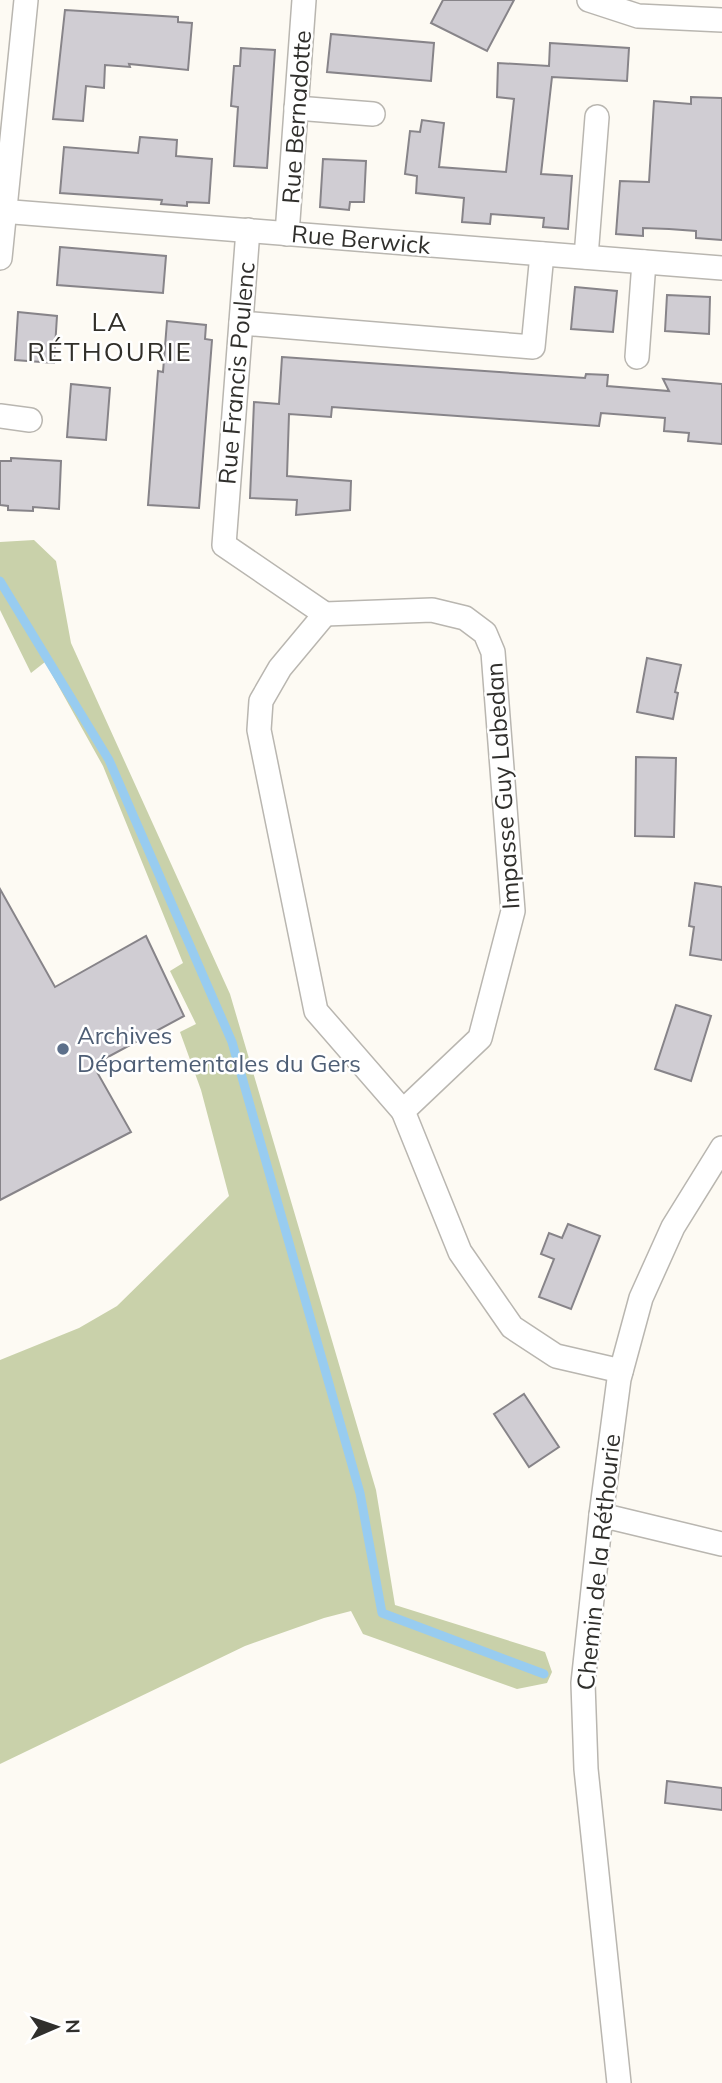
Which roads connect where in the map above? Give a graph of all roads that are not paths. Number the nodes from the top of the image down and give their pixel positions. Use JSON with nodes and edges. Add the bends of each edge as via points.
{"nodes":[{"id":1,"x":26,"y":0,"type":"edge"},
{"id":2,"x":589,"y":0,"type":"edge"},
{"id":3,"x":297,"y":1,"type":"edge"},
{"id":4,"x":722,"y":20,"type":"edge"},
{"id":5,"x":296,"y":108,"type":"junction"},
{"id":6,"x":373,"y":114,"type":"dead end"},
{"id":7,"x":597,"y":117,"type":"dead end"},
{"id":8,"x":2,"y":211,"type":"edge"},
{"id":9,"x":248,"y":230,"type":"junction"},
{"id":10,"x":287,"y":234,"type":"junction"},
{"id":11,"x":542,"y":254,"type":"junction"},
{"id":12,"x":586,"y":257,"type":"junction"},
{"id":13,"x":0,"y":258,"type":"edge"},
{"id":14,"x":644,"y":262,"type":"junction"},
{"id":15,"x":722,"y":268,"type":"edge"},
{"id":16,"x":240,"y":323,"type":"junction"},
{"id":17,"x":637,"y":357,"type":"dead end"},
{"id":18,"x":0,"y":416,"type":"edge"},
{"id":19,"x":30,"y":419,"type":"dead end"},
{"id":20,"x":325,"y":614,"type":"junction"},
{"id":21,"x":403,"y":1111,"type":"junction"},
{"id":22,"x":722,"y":1148,"type":"edge"},
{"id":23,"x":621,"y":1371,"type":"junction"},
{"id":24,"x":601,"y":1515,"type":"junction"},
{"id":25,"x":722,"y":1544,"type":"edge"},
{"id":26,"x":620,"y":2083,"type":"edge"}],
"edges":[{"from":1,"to":8,"type":"street"},
{"from":2,"to":4,"type":"street","via":[[638,16]]},
{"from":3,"to":5,"type":"street","name":"Rue Bernadotte"},
{"from":5,"to":6,"type":"street"},
{"from":5,"to":10,"type":"street","name":"Rue Bernadotte"},
{"from":7,"to":12,"type":"street"},
{"from":8,"to":9,"type":"street","name":"Rue Berwick"},
{"from":8,"to":13,"type":"street"},
{"from":9,"to":10,"type":"street","name":"Rue Berwick"},
{"from":9,"to":16,"type":"street","name":"Rue Francis Poulenc"},
{"from":10,"to":11,"type":"street","name":"Rue Berwick"},
{"from":11,"to":12,"type":"street","name":"Rue Berwick"},
{"from":11,"to":16,"type":"street","via":[[533,347]]},
{"from":12,"to":14,"type":"street","name":"Rue Berwick"},
{"from":14,"to":15,"type":"street","name":"Rue Berwick"},
{"from":14,"to":17,"type":"street"},
{"from":16,"to":20,"type":"street","name":"Rue Francis Poulenc","via":[[224,545]]},
{"from":18,"to":19,"type":"street"},
{"from":20,"to":21,"type":"street","via":[[280,668],[261,701],[259,730],[316,1011]]},
{"from":20,"to":21,"type":"street","name":"Impasse Guy Labedan","via":[[432,610],[465,618],[485,633],[493,652],[513,911],[480,1038]]},
{"from":21,"to":23,"type":"street","via":[[460,1252],[512,1327],[556,1356]]},
{"from":22,"to":23,"type":"street","name":"Chemin de la Réthourie","via":[[673,1227],[641,1298]]},
{"from":23,"to":24,"type":"street","name":"Chemin de la Réthourie"},
{"from":24,"to":25,"type":"street"},
{"from":24,"to":26,"type":"street","name":"Chemin de la Réthourie","via":[[583,1684],[586,1769]]}]}
